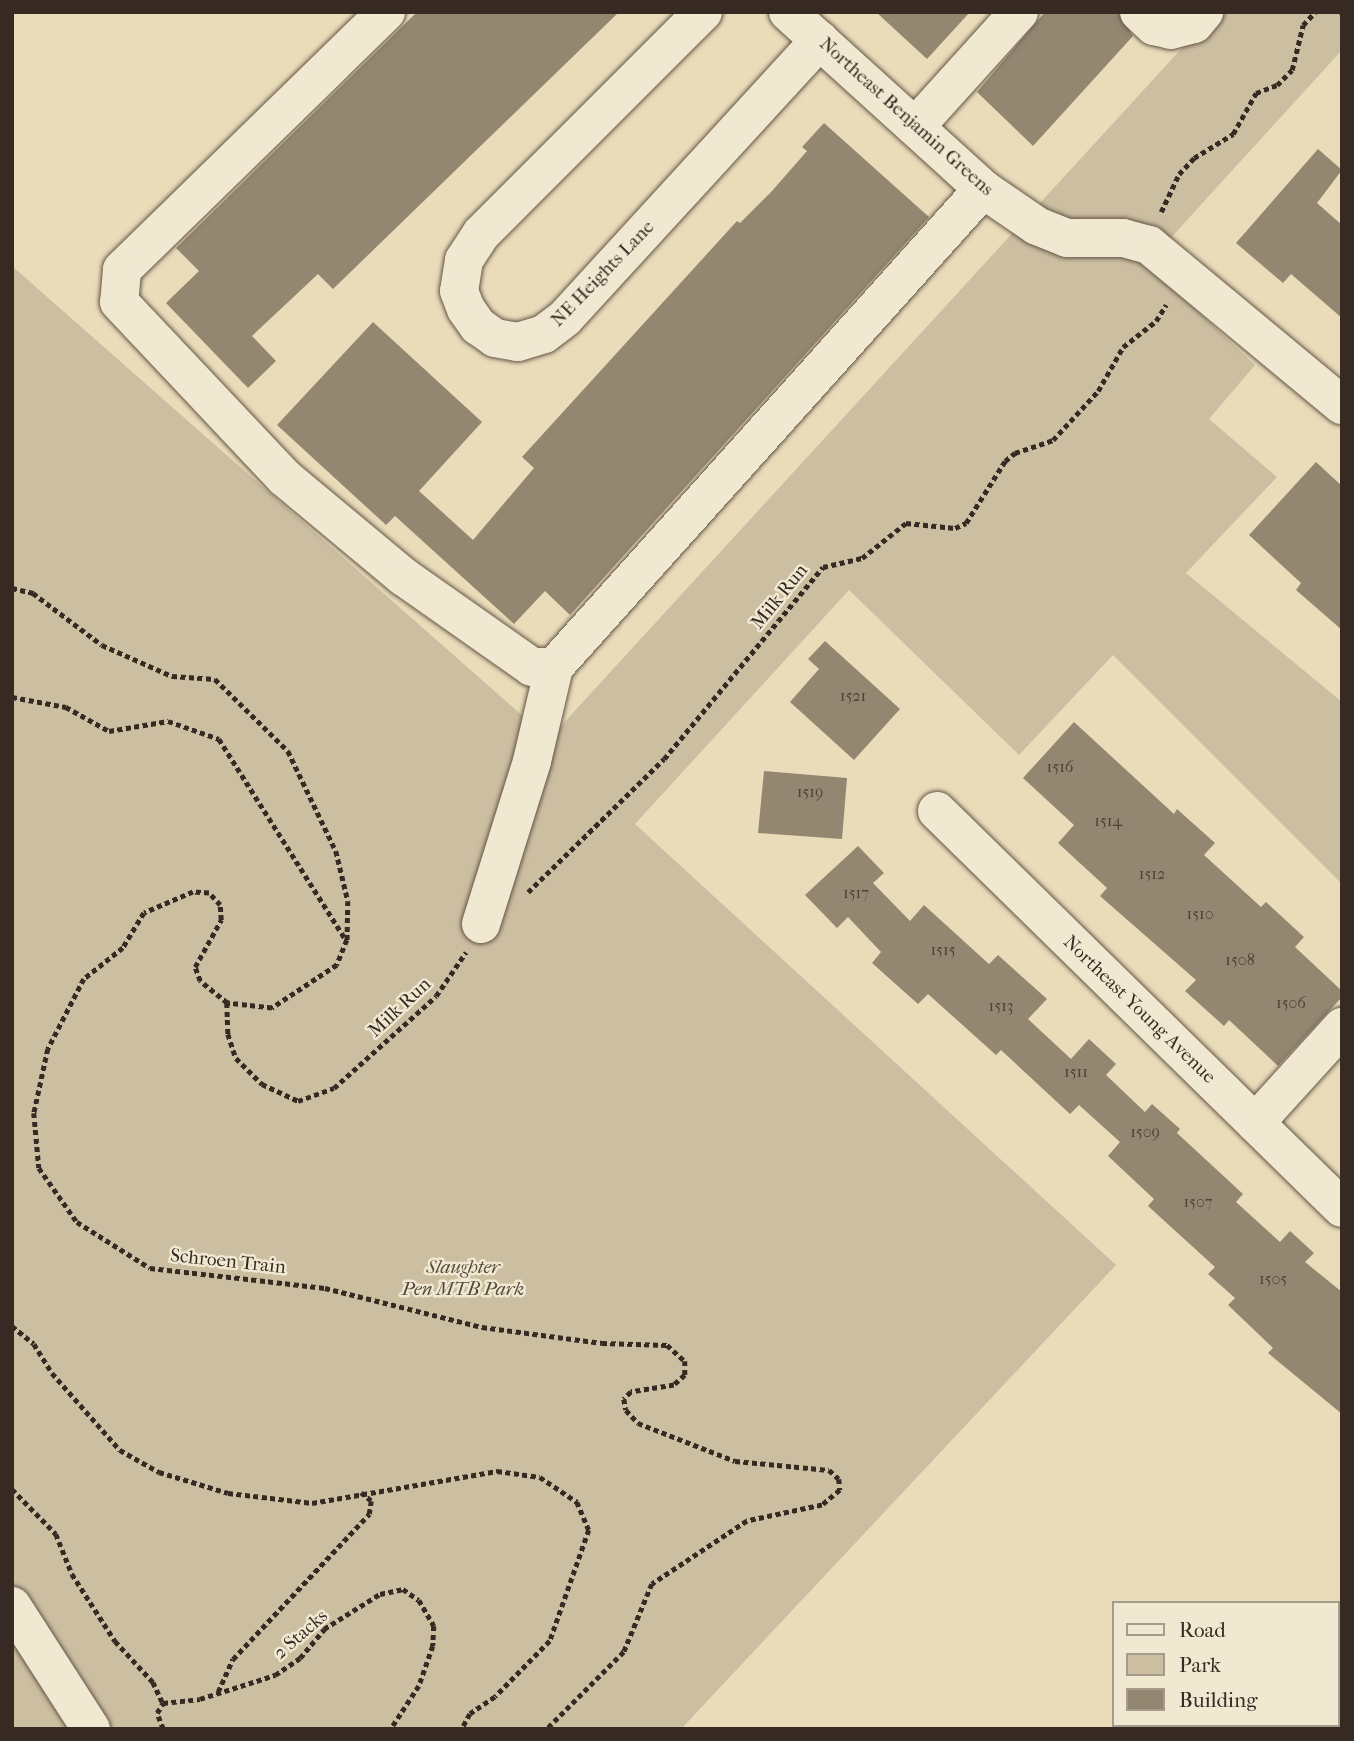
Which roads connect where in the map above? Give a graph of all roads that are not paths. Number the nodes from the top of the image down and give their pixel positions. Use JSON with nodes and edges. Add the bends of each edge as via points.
{"nodes":[{"id":1,"x":386,"y":12,"type":"edge"},
{"id":2,"x":703,"y":12,"type":"edge"},
{"id":3,"x":788,"y":12,"type":"edge"},
{"id":4,"x":1019,"y":12,"type":"edge"},
{"id":5,"x":1139,"y":12,"type":"edge"},
{"id":6,"x":1204,"y":12,"type":"edge"},
{"id":7,"x":820,"y":40,"type":"junction"},
{"id":8,"x":915,"y":127,"type":"junction"},
{"id":9,"x":983,"y":189,"type":"junction"},
{"id":10,"x":1342,"y":405,"type":"edge"},
{"id":11,"x":554,"y":667,"type":"junction"},
{"id":12,"x":937,"y":811,"type":"dead end"},
{"id":13,"x":481,"y":924,"type":"road end"},
{"id":14,"x":1342,"y":1027,"type":"edge"},
{"id":15,"x":1255,"y":1123,"type":"junction"},
{"id":16,"x":1342,"y":1208,"type":"edge"},
{"id":17,"x":12,"y":1606,"type":"edge"},
{"id":18,"x":91,"y":1729,"type":"edge"}],
"edges":[{"from":1,"to":11,"type":"street","via":[[122,270],[119,303],[285,478],[344,528],[404,578],[513,656],[532,667]]},
{"from":2,"to":7,"type":"street","name":"NE Heights Lane","via":[[481,234],[464,260],[459,291],[478,327],[495,338],[518,342],[544,334],[565,318]]},
{"from":3,"to":7,"type":"street","name":"Northeast Benjamin Greens"},
{"from":4,"to":8,"type":"street"},
{"from":5,"to":6,"type":"street","via":[[1154,26],[1171,30],[1194,24]]},
{"from":7,"to":8,"type":"street","name":"Northeast Benjamin Greens"},
{"from":8,"to":9,"type":"street","name":"Northeast Benjamin Greens"},
{"from":9,"to":10,"type":"street","name":"Northeast Benjamin Greens","via":[[1037,226],[1067,238],[1123,238],[1149,245]]},
{"from":9,"to":11,"type":"street"},
{"from":11,"to":13,"type":"street","via":[[532,761]]},
{"from":12,"to":15,"type":"street","name":"Northeast Young Avenue"},
{"from":14,"to":15,"type":"street"},
{"from":15,"to":16,"type":"street","name":"Northeast Young Avenue"},
{"from":17,"to":18,"type":"street"}]}
